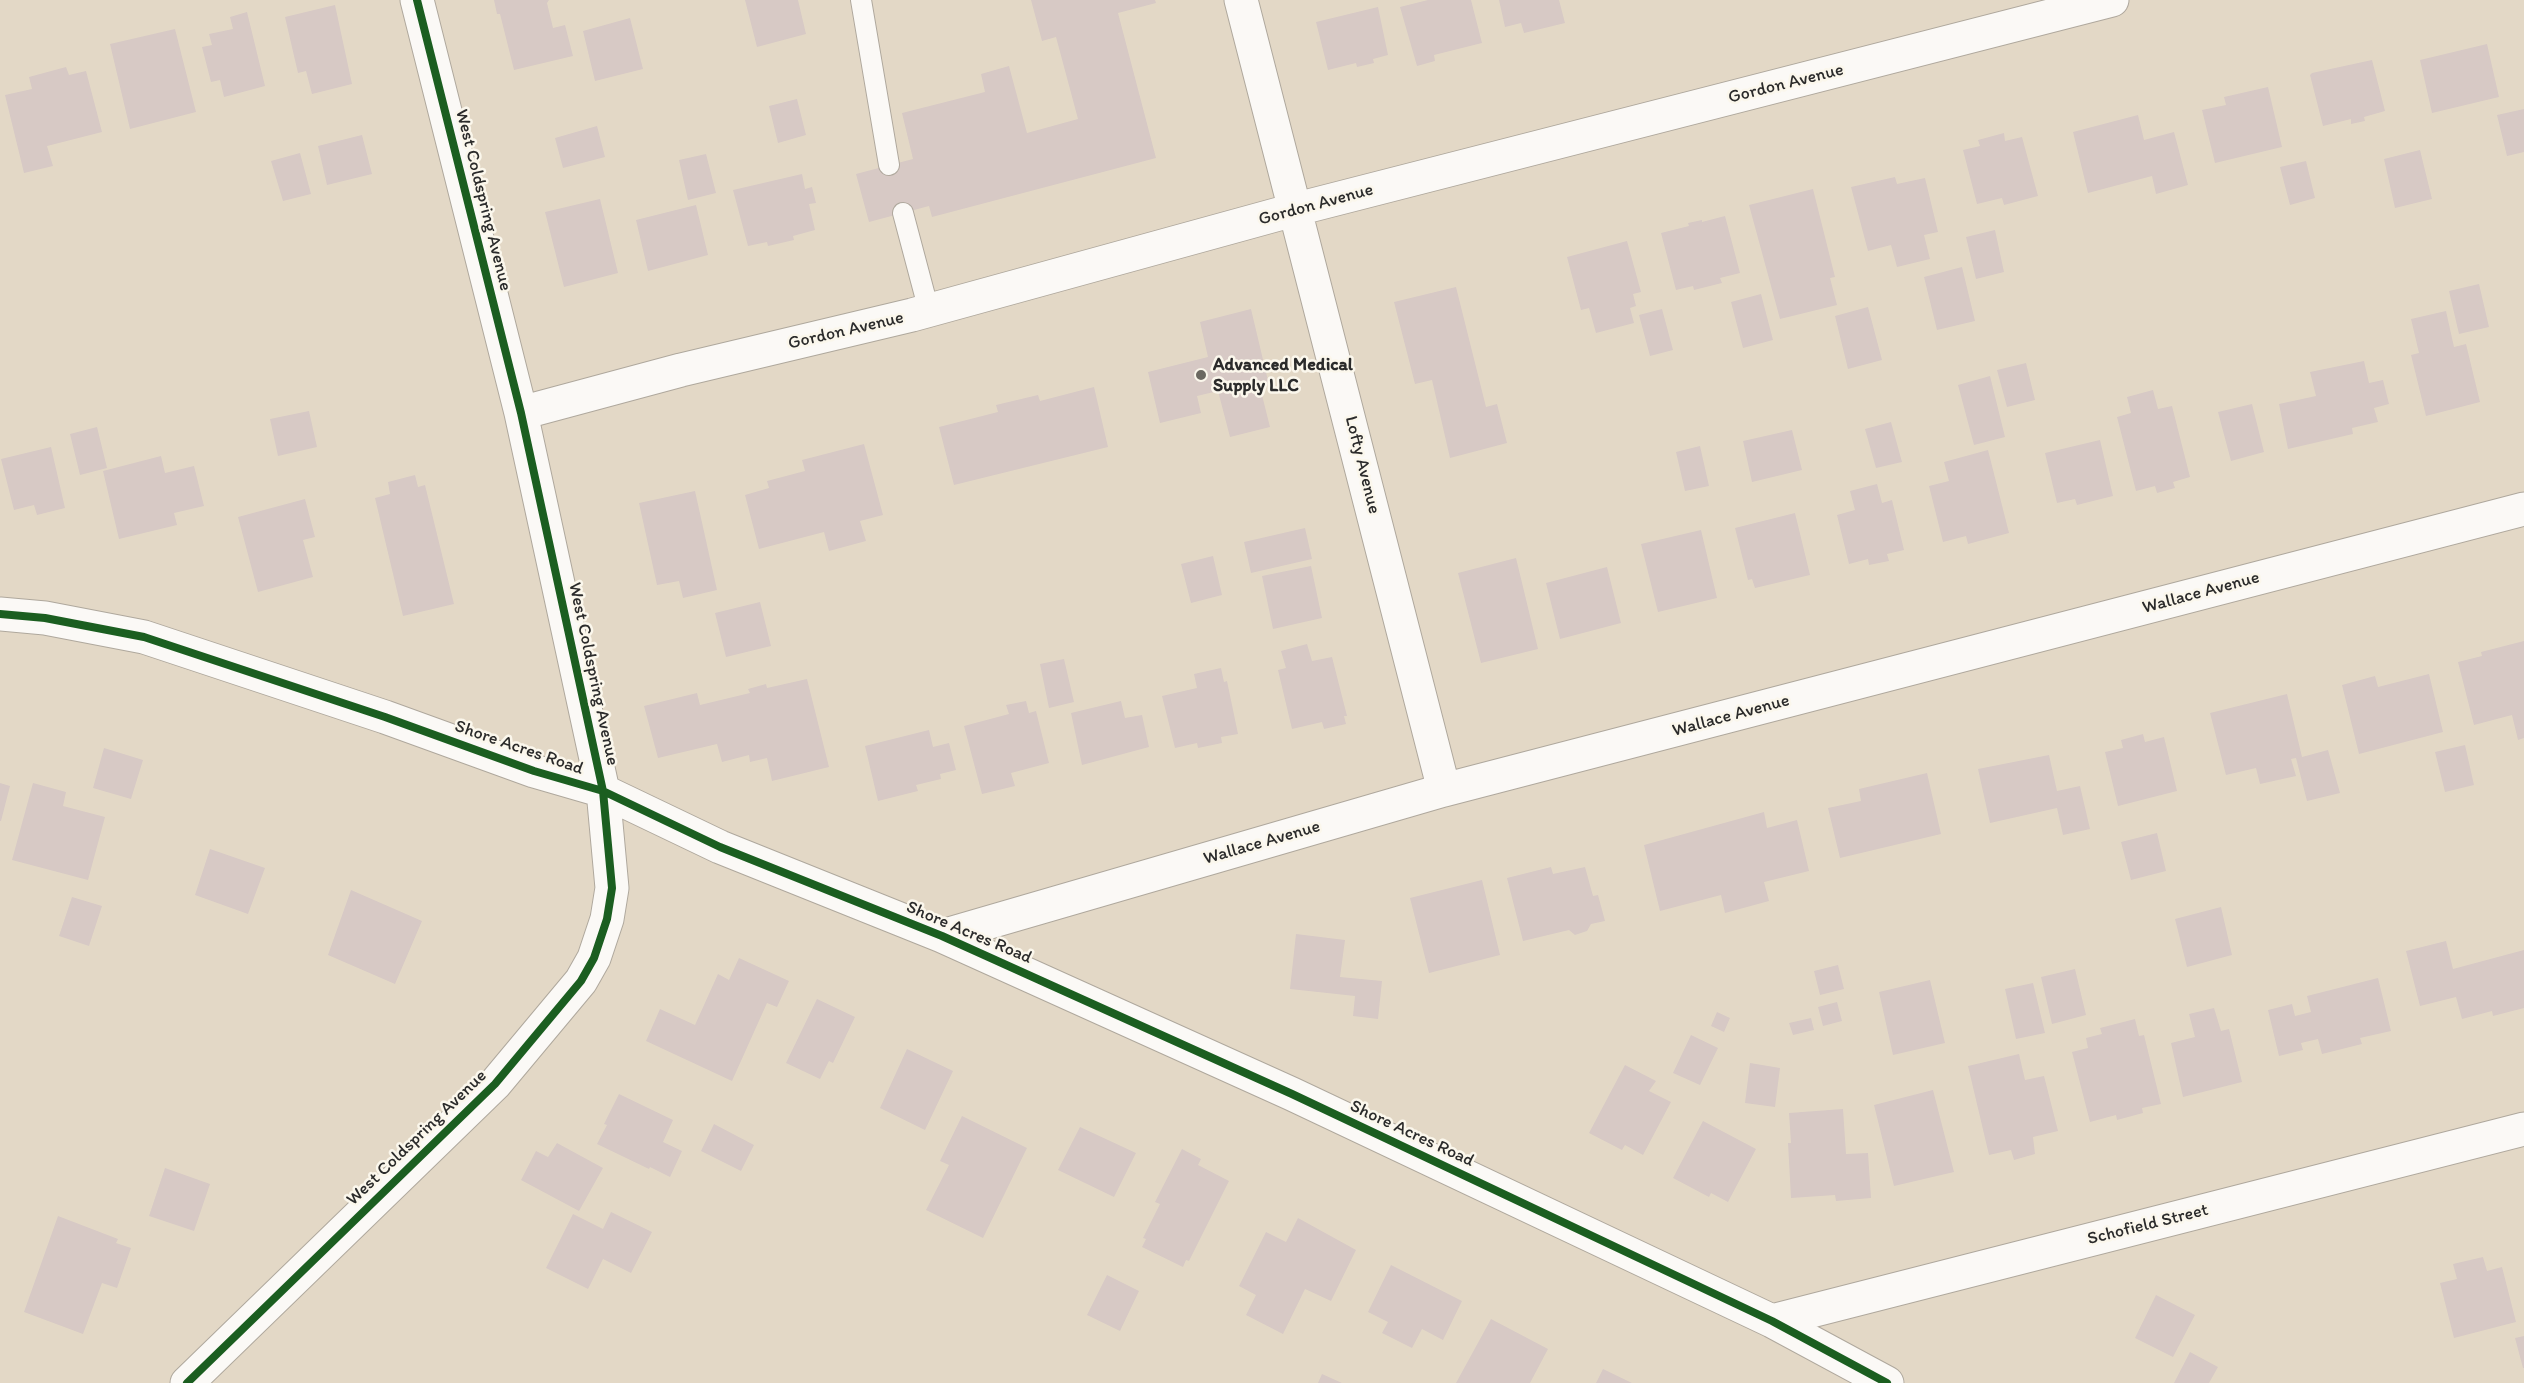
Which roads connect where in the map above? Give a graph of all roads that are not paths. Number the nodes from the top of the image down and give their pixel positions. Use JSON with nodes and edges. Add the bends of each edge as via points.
{"nodes":[{"id":1,"x":417,"y":0,"type":"edge"},
{"id":2,"x":861,"y":0,"type":"edge"},
{"id":3,"x":1241,"y":0,"type":"edge"},
{"id":4,"x":2112,"y":0,"type":"edge"},
{"id":5,"x":889,"y":165,"type":"dead end"},
{"id":6,"x":1297,"y":209,"type":"junction"},
{"id":7,"x":903,"y":213,"type":"dead end"},
{"id":8,"x":929,"y":311,"type":"junction"},
{"id":9,"x":521,"y":413,"type":"junction"},
{"id":10,"x":2524,"y":509,"type":"edge"},
{"id":11,"x":0,"y":614,"type":"edge"},
{"id":12,"x":1444,"y":790,"type":"junction"},
{"id":13,"x":603,"y":791,"type":"junction"},
{"id":14,"x":942,"y":936,"type":"junction"},
{"id":15,"x":2524,"y":1129,"type":"edge"},
{"id":16,"x":1772,"y":1321,"type":"junction"},
{"id":17,"x":187,"y":1383,"type":"edge"},
{"id":18,"x":1887,"y":1383,"type":"edge"}],
"edges":[{"from":1,"to":9,"type":"street","name":"West Coldspring Avenue"},
{"from":2,"to":5,"type":"lane"},
{"from":3,"to":6,"type":"street","name":"Lofty Avenue"},
{"from":4,"to":6,"type":"street","name":"Gordon Avenue"},
{"from":6,"to":8,"type":"street","name":"Gordon Avenue"},
{"from":6,"to":12,"type":"street","name":"Lofty Avenue"},
{"from":7,"to":8,"type":"lane"},
{"from":8,"to":9,"type":"street","name":"Gordon Avenue"},
{"from":9,"to":13,"type":"street","name":"West Coldspring Avenue"},
{"from":10,"to":12,"type":"street","name":"Wallace Avenue"},
{"from":11,"to":13,"type":"street","name":"Shore Acres Road","via":[[144,636],[534,771]]},
{"from":12,"to":14,"type":"street","name":"Wallace Avenue"},
{"from":13,"to":14,"type":"street","name":"Shore Acres Road","via":[[720,848]]},
{"from":13,"to":17,"type":"street","name":"West Coldspring Avenue","via":[[612,888],[607,920],[581,981],[495,1084]]},
{"from":14,"to":16,"type":"street","name":"Shore Acres Road","via":[[1292,1094]]},
{"from":15,"to":16,"type":"street","name":"Schofield Street"},
{"from":16,"to":18,"type":"street","name":"Shore Acres Road"}]}
